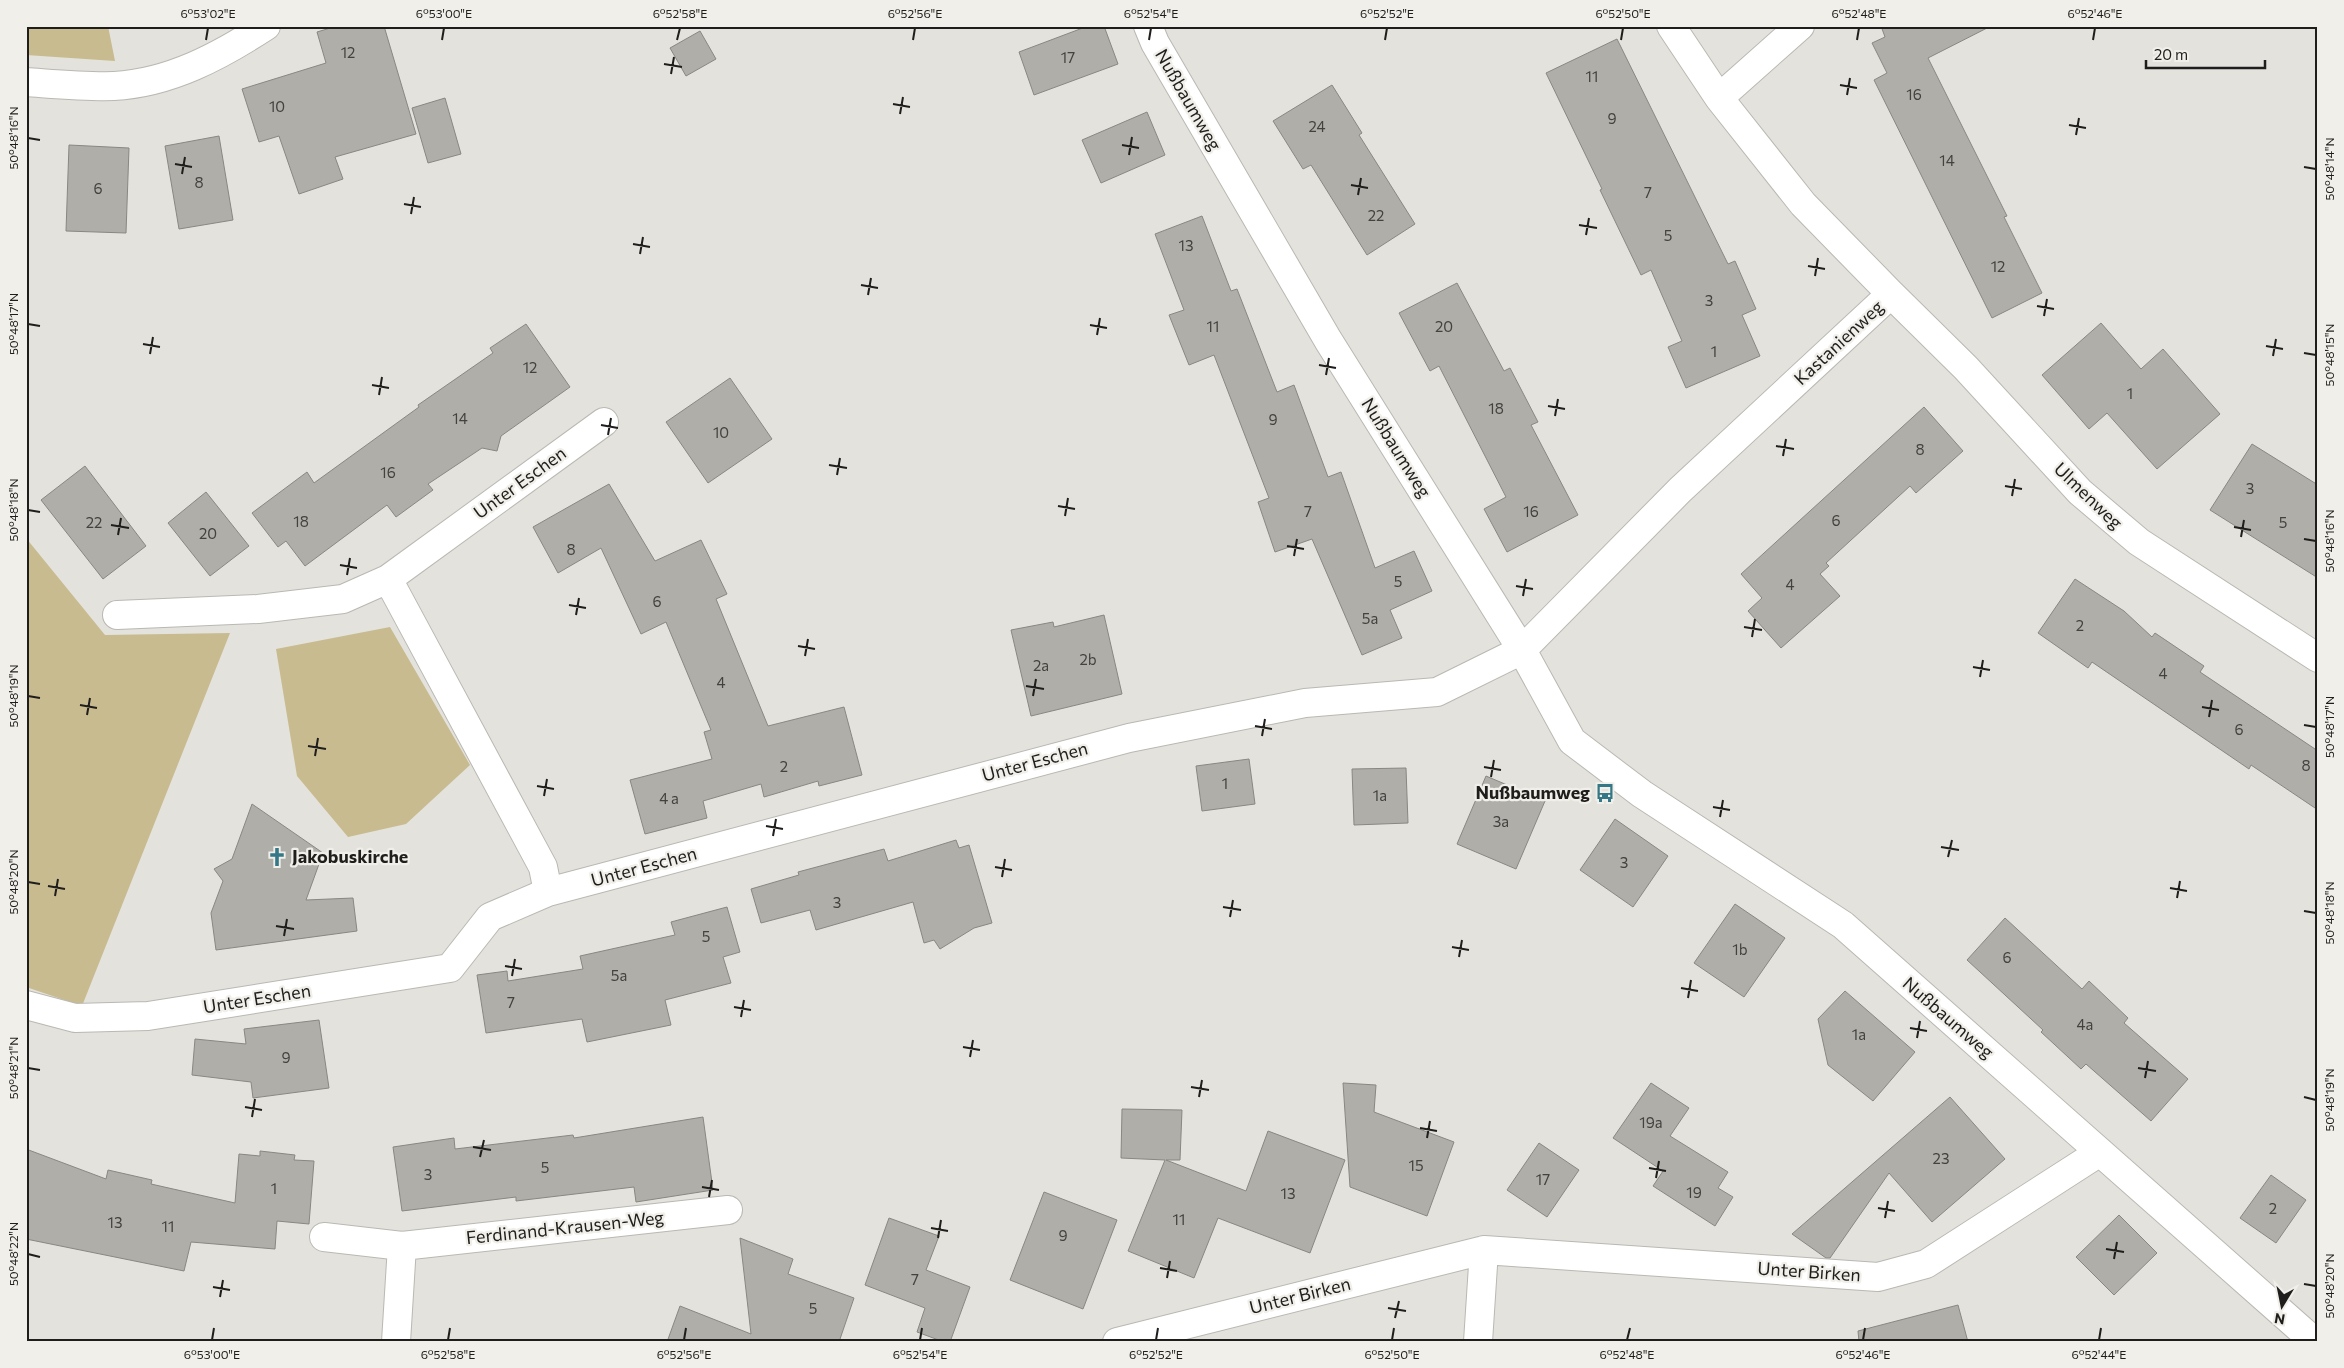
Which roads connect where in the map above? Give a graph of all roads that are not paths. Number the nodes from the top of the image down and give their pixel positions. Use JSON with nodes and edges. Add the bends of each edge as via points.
{"nodes":[{"id":1,"x":266,"y":26,"type":"edge"},
{"id":2,"x":1148,"y":26,"type":"edge"},
{"id":3,"x":1671,"y":26,"type":"edge"},
{"id":4,"x":1800,"y":26,"type":"edge"},
{"id":5,"x":26,"y":82,"type":"edge"},
{"id":6,"x":1719,"y":98,"type":"junction"},
{"id":7,"x":1891,"y":294,"type":"junction"},
{"id":8,"x":604,"y":422,"type":"dead end"},
{"id":9,"x":388,"y":579,"type":"junction"},
{"id":10,"x":117,"y":615,"type":"dead end"},
{"id":11,"x":1522,"y":650,"type":"junction"},
{"id":12,"x":2318,"y":658,"type":"edge"},
{"id":13,"x":548,"y":892,"type":"junction"},
{"id":14,"x":26,"y":1005,"type":"edge"},
{"id":15,"x":2100,"y":1152,"type":"junction"},
{"id":16,"x":728,"y":1210,"type":"dead end"},
{"id":17,"x":324,"y":1237,"type":"dead end"},
{"id":18,"x":402,"y":1246,"type":"junction"},
{"id":19,"x":1484,"y":1250,"type":"junction"},
{"id":20,"x":396,"y":1342,"type":"edge"},
{"id":21,"x":1117,"y":1342,"type":"edge"},
{"id":22,"x":1478,"y":1342,"type":"edge"},
{"id":23,"x":2315,"y":1342,"type":"edge"}],
"edges":[{"from":1,"to":5,"type":"street","via":[[197,66],[158,79],[115,86]]},
{"from":2,"to":11,"type":"street","name":"Nußbaumweg","via":[[1328,340]]},
{"from":3,"to":6,"type":"street","name":"Kastanienweg"},
{"from":4,"to":6,"type":"street"},
{"from":6,"to":7,"type":"street","name":"Kastanienweg","via":[[1803,204]]},
{"from":7,"to":11,"type":"street","name":"Kastanienweg","via":[[1680,490]]},
{"from":7,"to":12,"type":"street","name":"Ulmenweg","via":[[1966,368],[2080,492],[2139,542]]},
{"from":8,"to":9,"type":"street","name":"Unter Eschen"},
{"from":9,"to":10,"type":"street","name":"Unter Eschen","via":[[343,599],[258,609]]},
{"from":9,"to":13,"type":"street","via":[[543,867]]},
{"from":11,"to":13,"type":"street","name":"Unter Eschen","via":[[1436,692],[1305,703],[1129,738]]},
{"from":11,"to":15,"type":"street","name":"Nußbaumweg","via":[[1572,741],[1642,794],[1843,925]]},
{"from":13,"to":14,"type":"street","name":"Unter Eschen","via":[[490,917],[450,968],[148,1016],[75,1018]]},
{"from":15,"to":19,"type":"street","name":"Unter Birken","via":[[1926,1264],[1878,1277]]},
{"from":15,"to":23,"type":"street","name":"Nußbaumweg"},
{"from":16,"to":18,"type":"street","name":"Ferdinand-Krausen-Weg"},
{"from":17,"to":18,"type":"street","name":"Ferdinand-Krausen-Weg"},
{"from":18,"to":20,"type":"street"},
{"from":19,"to":21,"type":"street","name":"Unter Birken"},
{"from":19,"to":22,"type":"street"}]}
